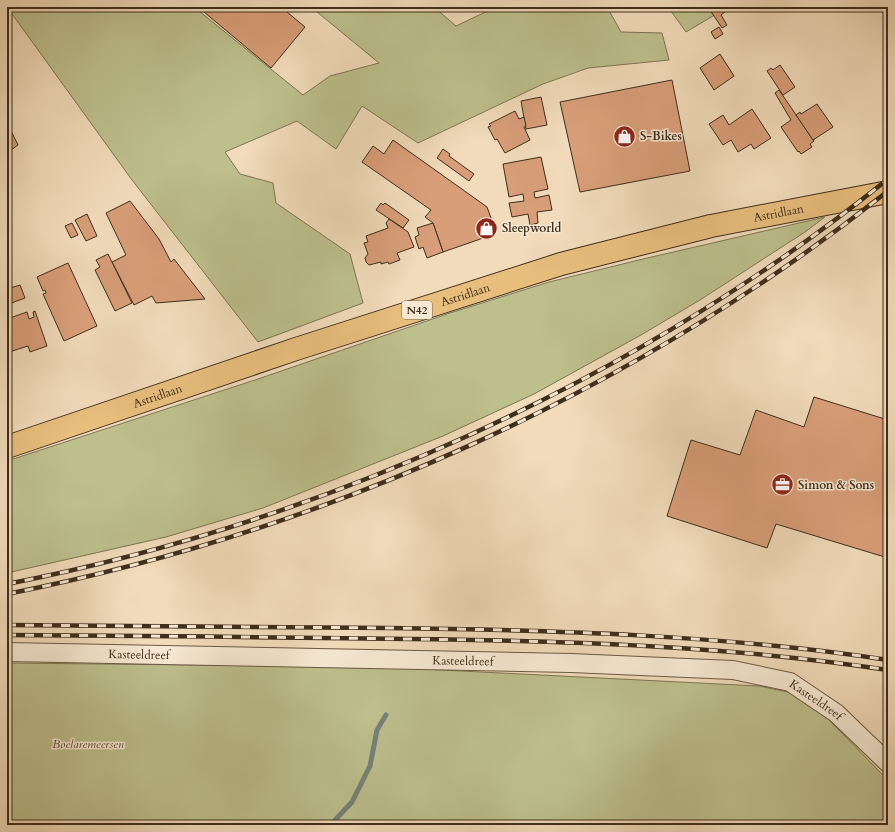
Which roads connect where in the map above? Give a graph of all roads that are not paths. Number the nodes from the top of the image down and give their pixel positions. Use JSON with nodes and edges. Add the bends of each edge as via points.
{"nodes":[{"id":1,"x":888,"y":192,"type":"edge"},
{"id":2,"x":7,"y":447,"type":"edge"},
{"id":3,"x":7,"y":652,"type":"edge"},
{"id":4,"x":888,"y":763,"type":"edge"}],
"edges":[{"from":1,"to":2,"type":"main road","name":"Astridlaan","number":"N42","via":[[712,226],[561,264],[296,349]]},
{"from":3,"to":4,"type":"street","name":"Kasteeldreef","via":[[563,663],[733,670],[790,682],[836,713]]}]}
